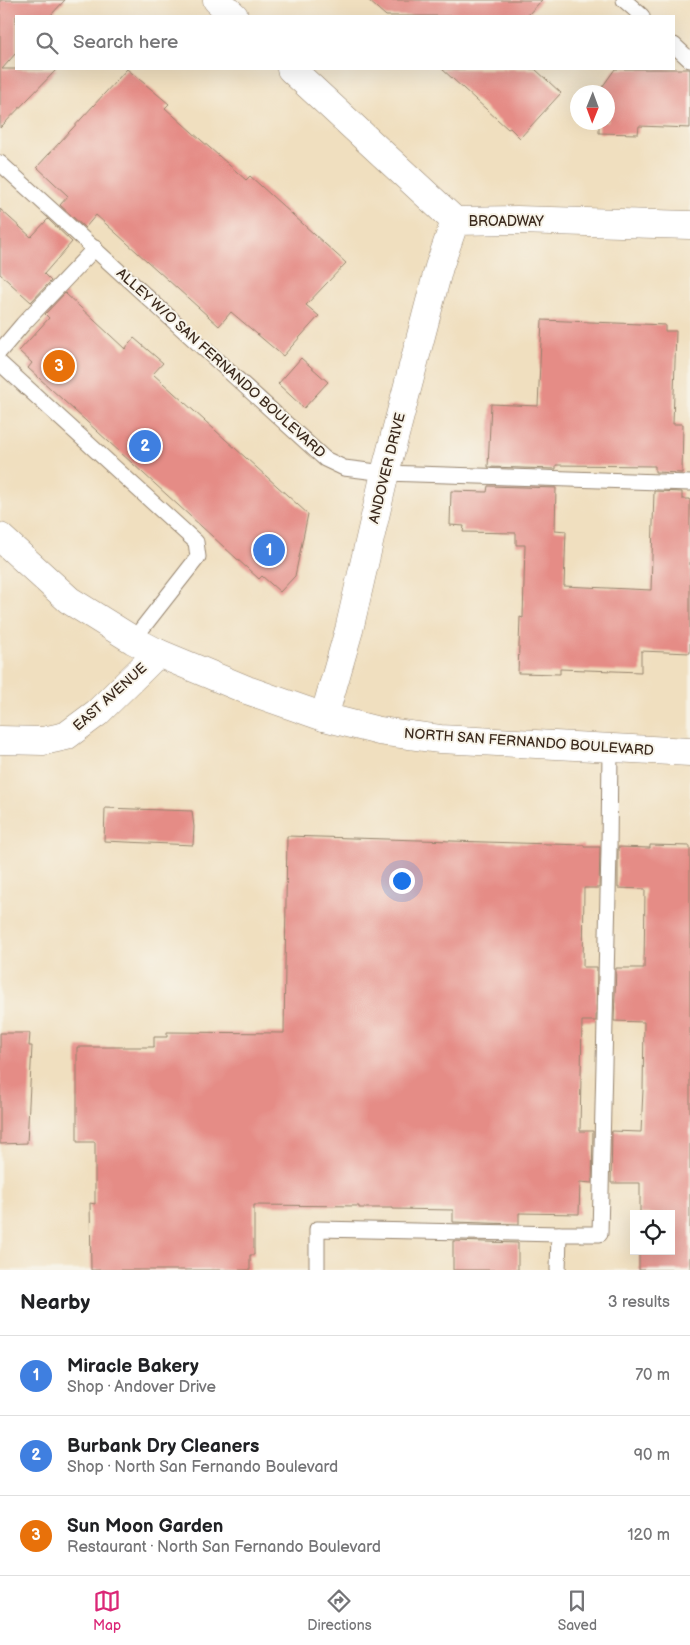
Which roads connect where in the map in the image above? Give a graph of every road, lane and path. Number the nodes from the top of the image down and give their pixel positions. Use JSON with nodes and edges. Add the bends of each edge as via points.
{"nodes":[{"id":1,"x":216,"y":0,"type":"edge"},
{"id":2,"x":624,"y":0,"type":"edge"},
{"id":3,"x":233,"y":15,"type":"edge"},
{"id":4,"x":641,"y":15,"type":"edge"},
{"id":5,"x":675,"y":46,"type":"edge"},
{"id":6,"x":690,"y":60,"type":"edge"},
{"id":7,"x":292,"y":70,"type":"edge"},
{"id":8,"x":0,"y":163,"type":"edge"},
{"id":9,"x":455,"y":221,"type":"junction"},
{"id":10,"x":690,"y":225,"type":"edge"},
{"id":11,"x":95,"y":248,"type":"junction"},
{"id":12,"x":0,"y":351,"type":"edge"},
{"id":13,"x":0,"y":363,"type":"edge"},
{"id":14,"x":385,"y":473,"type":"junction"},
{"id":15,"x":690,"y":483,"type":"edge"},
{"id":16,"x":0,"y":537,"type":"edge"},
{"id":17,"x":133,"y":640,"type":"junction"},
{"id":18,"x":158,"y":653,"type":"junction"},
{"id":19,"x":324,"y":717,"type":"junction"},
{"id":20,"x":0,"y":740,"type":"edge"},
{"id":21,"x":610,"y":748,"type":"junction"},
{"id":22,"x":690,"y":752,"type":"edge"},
{"id":23,"x":559,"y":1234,"type":"junction"},
{"id":24,"x":317,"y":1270,"type":"edge"},
{"id":25,"x":558,"y":1270,"type":"edge"}],
"edges":[{"from":1,"to":3,"type":"street"},
{"from":2,"to":4,"type":"lane"},
{"from":5,"to":6,"type":"lane"},
{"from":7,"to":9,"type":"street","name":"BROADWAY"},
{"from":8,"to":11,"type":"lane","name":"ALLEY W/O SAN FERNANDO BOULEVARD"},
{"from":9,"to":10,"type":"street","name":"BROADWAY"},
{"from":9,"to":14,"type":"street","name":"ANDOVER DRIVE","via":[[439,267]]},
{"from":11,"to":12,"type":"lane"},
{"from":11,"to":14,"type":"lane","name":"ALLEY W/O SAN FERNANDO BOULEVARD","via":[[324,459],[344,468]]},
{"from":13,"to":17,"type":"lane","via":[[196,542],[198,557]]},
{"from":14,"to":15,"type":"lane","name":"ALLEY W/O SAN FERNANDO BOULEVARD"},
{"from":14,"to":19,"type":"street","name":"ANDOVER DRIVE","via":[[349,630]]},
{"from":16,"to":17,"type":"street","name":"NORTH SAN FERNANDO BOULEVARD","via":[[69,600]]},
{"from":17,"to":18,"type":"street","name":"NORTH SAN FERNANDO BOULEVARD"},
{"from":18,"to":19,"type":"street","name":"NORTH SAN FERNANDO BOULEVARD","via":[[247,690]]},
{"from":18,"to":20,"type":"street","name":"EAST AVENUE","via":[[97,713],[66,736],[43,741]]},
{"from":19,"to":21,"type":"street","name":"NORTH SAN FERNANDO BOULEVARD","via":[[379,731],[440,739]]},
{"from":21,"to":22,"type":"street","name":"NORTH SAN FERNANDO BOULEVARD"},
{"from":21,"to":23,"type":"lane","via":[[600,1234]]},
{"from":23,"to":24,"type":"lane","via":[[318,1229]]},
{"from":23,"to":25,"type":"lane"}]}
